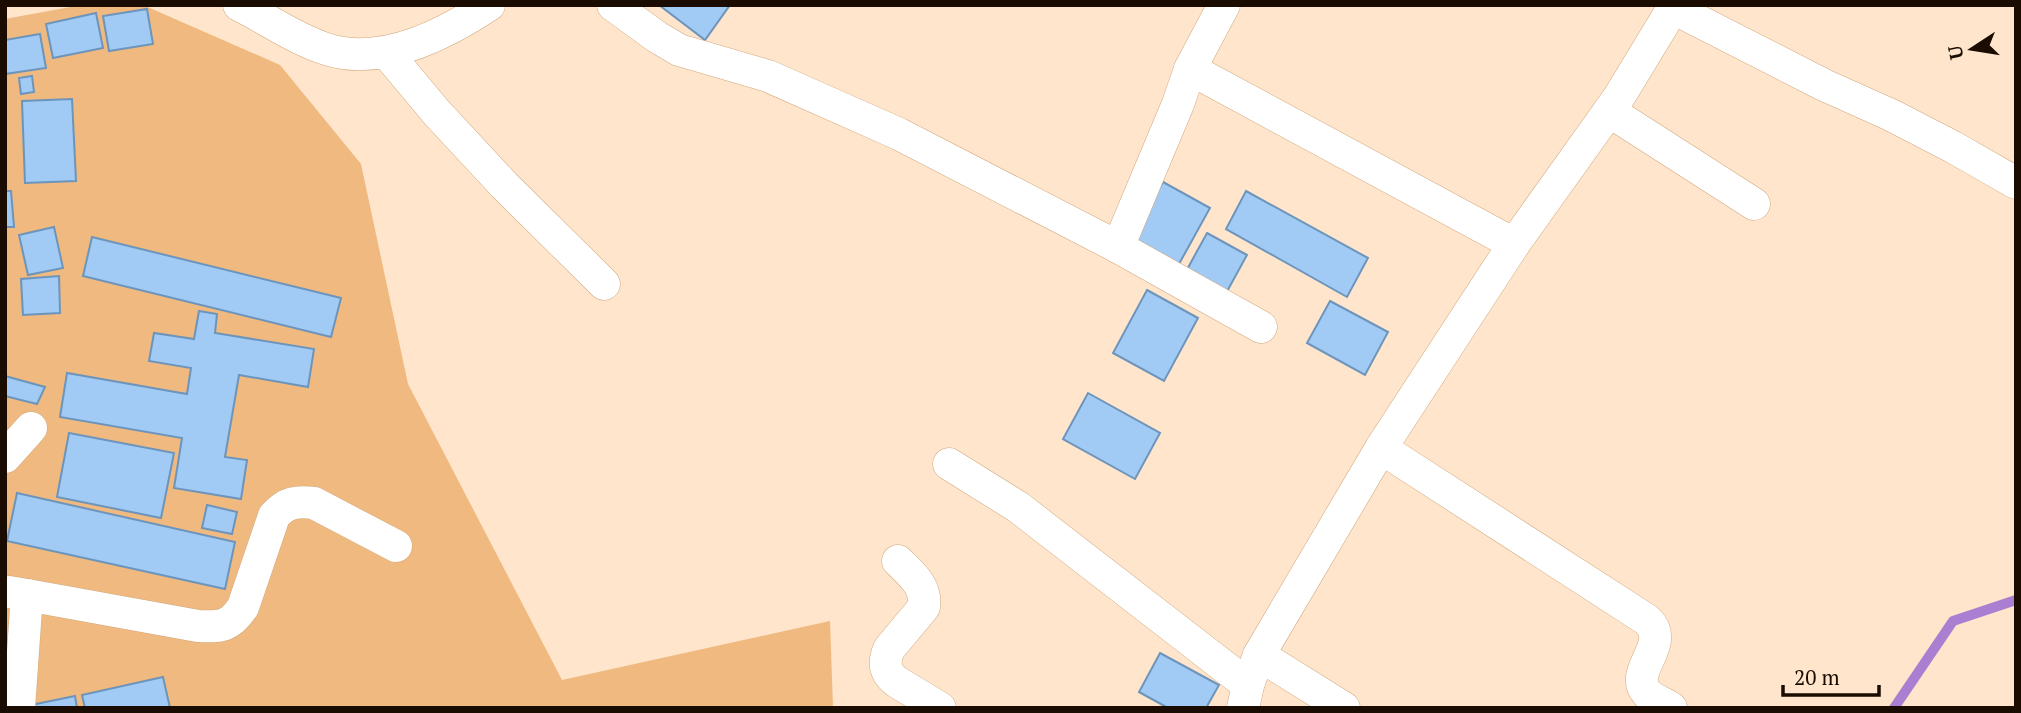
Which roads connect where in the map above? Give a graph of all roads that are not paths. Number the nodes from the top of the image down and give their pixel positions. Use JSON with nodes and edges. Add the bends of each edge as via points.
{"nodes":[{"id":1,"x":239,"y":5,"type":"edge"},
{"id":2,"x":489,"y":5,"type":"edge"},
{"id":3,"x":613,"y":5,"type":"edge"},
{"id":4,"x":1224,"y":5,"type":"edge"},
{"id":5,"x":1672,"y":6,"type":"edge"},
{"id":6,"x":386,"y":52,"type":"junction"},
{"id":7,"x":1190,"y":69,"type":"junction"},
{"id":8,"x":1609,"y":111,"type":"junction"},
{"id":9,"x":2016,"y":183,"type":"edge"},
{"id":10,"x":1754,"y":204,"type":"dead end"},
{"id":11,"x":1514,"y":244,"type":"junction"},
{"id":12,"x":1118,"y":247,"type":"junction"},
{"id":13,"x":604,"y":284,"type":"dead end"},
{"id":14,"x":1261,"y":327,"type":"dead end"},
{"id":15,"x":31,"y":428,"type":"dead end"},
{"id":16,"x":1381,"y":448,"type":"junction"},
{"id":17,"x":5,"y":457,"type":"edge"},
{"id":18,"x":949,"y":464,"type":"dead end"},
{"id":19,"x":396,"y":546,"type":"dead end"},
{"id":20,"x":898,"y":561,"type":"dead end"},
{"id":21,"x":16,"y":593,"type":"edge"},
{"id":22,"x":1259,"y":655,"type":"junction"},
{"id":23,"x":1246,"y":696,"type":"edge"},
{"id":24,"x":19,"y":708,"type":"edge"},
{"id":25,"x":940,"y":708,"type":"edge"},
{"id":26,"x":1344,"y":708,"type":"edge"},
{"id":27,"x":1671,"y":708,"type":"edge"}],
"edges":[{"from":1,"to":6,"type":"street","via":[[326,49],[350,55]]},
{"from":2,"to":6,"type":"street","via":[[451,28]]},
{"from":3,"to":12,"type":"street","via":[[679,50],[768,76],[899,134]]},
{"from":4,"to":7,"type":"street"},
{"from":5,"to":8,"type":"street"},
{"from":5,"to":9,"type":"street"},
{"from":6,"to":13,"type":"street","via":[[504,186]]},
{"from":7,"to":11,"type":"street"},
{"from":7,"to":12,"type":"street"},
{"from":8,"to":10,"type":"street"},
{"from":8,"to":11,"type":"street"},
{"from":11,"to":16,"type":"street"},
{"from":12,"to":14,"type":"street"},
{"from":15,"to":17,"type":"street"},
{"from":16,"to":22,"type":"street"},
{"from":16,"to":27,"type":"street","via":[[1647,620],[1656,637],[1643,684],[1648,694]]},
{"from":18,"to":23,"type":"street","via":[[1018,507]]},
{"from":19,"to":21,"type":"street","via":[[314,503],[286,505],[274,516],[243,607],[226,624],[198,626]]},
{"from":20,"to":25,"type":"street","via":[[918,581],[925,601],[889,649],[887,670],[890,677]]},
{"from":21,"to":24,"type":"street"},
{"from":22,"to":23,"type":"street"},
{"from":22,"to":26,"type":"street"}]}
